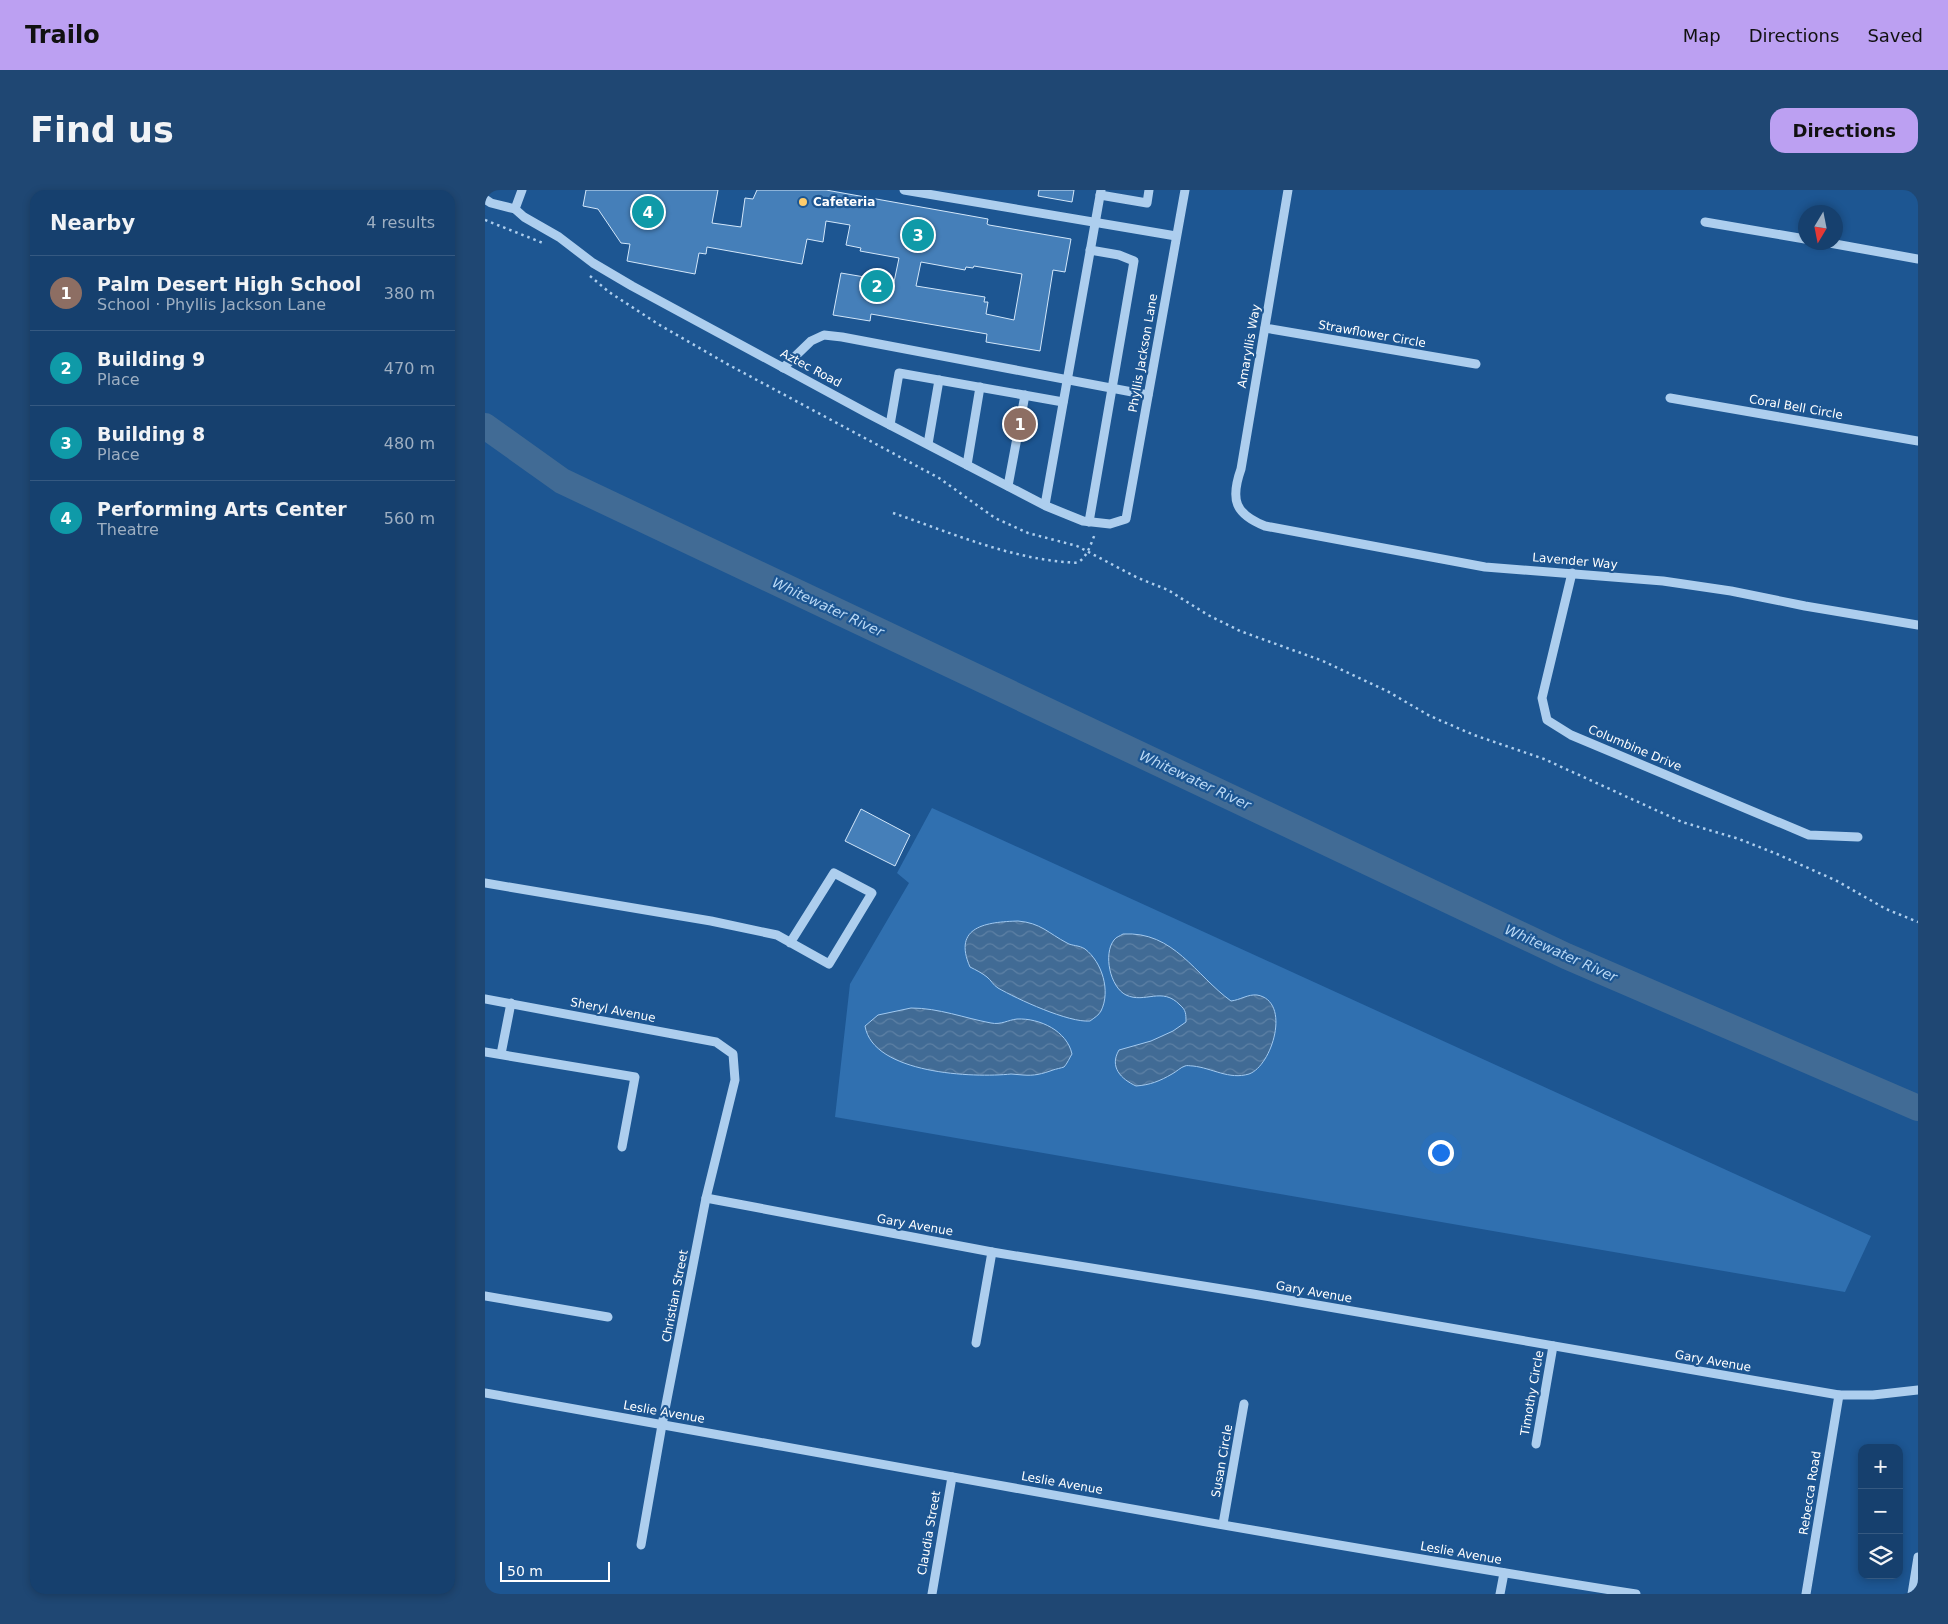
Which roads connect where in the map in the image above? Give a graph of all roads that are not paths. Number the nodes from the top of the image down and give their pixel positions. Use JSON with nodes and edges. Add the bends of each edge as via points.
{"nodes":[{"id":1,"x":522,"y":190,"type":"edge"},
{"id":2,"x":904,"y":190,"type":"edge"},
{"id":3,"x":1149,"y":190,"type":"edge"},
{"id":4,"x":1185,"y":190,"type":"edge"},
{"id":5,"x":1288,"y":190,"type":"edge"},
{"id":6,"x":1100,"y":193,"type":"edge"},
{"id":7,"x":485,"y":199,"type":"edge"},
{"id":8,"x":515,"y":209,"type":"junction"},
{"id":9,"x":1095,"y":222,"type":"junction"},
{"id":10,"x":1705,"y":222,"type":"dead end"},
{"id":11,"x":1176,"y":236,"type":"junction"},
{"id":12,"x":1798,"y":238,"type":"edge"},
{"id":13,"x":1843,"y":245,"type":"edge"},
{"id":14,"x":1090,"y":250,"type":"junction"},
{"id":15,"x":1918,"y":258,"type":"edge"},
{"id":16,"x":1265,"y":328,"type":"junction"},
{"id":17,"x":1476,"y":364,"type":"dead end"},
{"id":18,"x":783,"y":368,"type":"junction"},
{"id":19,"x":1067,"y":379,"type":"junction"},
{"id":20,"x":939,"y":380,"type":"junction"},
{"id":21,"x":980,"y":387,"type":"junction"},
{"id":22,"x":1112,"y":388,"type":"junction"},
{"id":23,"x":1025,"y":395,"type":"junction"},
{"id":24,"x":1148,"y":395,"type":"junction"},
{"id":25,"x":1670,"y":398,"type":"dead end"},
{"id":26,"x":1063,"y":402,"type":"junction"},
{"id":27,"x":890,"y":425,"type":"junction"},
{"id":28,"x":1918,"y":440,"type":"edge"},
{"id":29,"x":927,"y":444,"type":"junction"},
{"id":30,"x":967,"y":465,"type":"junction"},
{"id":31,"x":1008,"y":486,"type":"junction"},
{"id":32,"x":1045,"y":505,"type":"junction"},
{"id":33,"x":1237,"y":506,"type":"joint"},
{"id":34,"x":1126,"y":520,"type":"joint"},
{"id":35,"x":1089,"y":522,"type":"junction"},
{"id":36,"x":1572,"y":573,"type":"junction"},
{"id":37,"x":1918,"y":625,"type":"edge"},
{"id":38,"x":1858,"y":837,"type":"dead end"},
{"id":39,"x":485,"y":883,"type":"edge"},
{"id":40,"x":790,"y":943,"type":"junction"},
{"id":41,"x":485,"y":999,"type":"edge"},
{"id":42,"x":511,"y":1004,"type":"junction"},
{"id":43,"x":485,"y":1052,"type":"edge"},
{"id":44,"x":501,"y":1054,"type":"junction"},
{"id":45,"x":733,"y":1054,"type":"joint"},
{"id":46,"x":622,"y":1147,"type":"dead end"},
{"id":47,"x":707,"y":1198,"type":"junction"},
{"id":48,"x":992,"y":1252,"type":"junction"},
{"id":49,"x":485,"y":1296,"type":"edge"},
{"id":50,"x":607,"y":1317,"type":"dead end"},
{"id":51,"x":976,"y":1343,"type":"dead end"},
{"id":52,"x":1553,"y":1346,"type":"junction"},
{"id":53,"x":1918,"y":1390,"type":"edge"},
{"id":54,"x":485,"y":1393,"type":"edge"},
{"id":55,"x":1839,"y":1395,"type":"junction"},
{"id":56,"x":1245,"y":1404,"type":"dead end"},
{"id":57,"x":662,"y":1425,"type":"junction"},
{"id":58,"x":1536,"y":1444,"type":"dead end"},
{"id":59,"x":952,"y":1477,"type":"junction"},
{"id":60,"x":1223,"y":1524,"type":"junction"},
{"id":61,"x":641,"y":1544,"type":"dead end"},
{"id":62,"x":1918,"y":1557,"type":"edge"},
{"id":63,"x":1504,"y":1573,"type":"junction"},
{"id":64,"x":931,"y":1594,"type":"edge"},
{"id":65,"x":1500,"y":1594,"type":"edge"},
{"id":66,"x":1636,"y":1594,"type":"edge"},
{"id":67,"x":1806,"y":1594,"type":"edge"},
{"id":68,"x":1912,"y":1594,"type":"edge"}],
"edges":[{"from":1,"to":8,"type":"street"},
{"from":2,"to":9,"type":"street"},
{"from":3,"to":6,"type":"street","via":[[1147,203]]},
{"from":4,"to":11,"type":"street","name":"Phyllis Jackson Lane"},
{"from":5,"to":16,"type":"street","name":"Amaryllis Way"},
{"from":6,"to":9,"type":"street"},
{"from":7,"to":8,"type":"street","name":"Aztec Road"},
{"from":8,"to":18,"type":"street","name":"Aztec Road","via":[[593,263]]},
{"from":9,"to":11,"type":"street"},
{"from":9,"to":14,"type":"street"},
{"from":10,"to":12,"type":"street"},
{"from":11,"to":24,"type":"street","name":"Phyllis Jackson Lane"},
{"from":13,"to":15,"type":"street"},
{"from":14,"to":19,"type":"street"},
{"from":14,"to":22,"type":"street","via":[[1134,261]]},
{"from":16,"to":17,"type":"street","name":"Strawflower Circle"},
{"from":16,"to":33,"type":"street","name":"Amaryllis Way","via":[[1241,469],[1235,485]]},
{"from":18,"to":19,"type":"street","via":[[811,341],[825,336]]},
{"from":18,"to":27,"type":"street","name":"Aztec Road"},
{"from":19,"to":22,"type":"street"},
{"from":19,"to":26,"type":"street"},
{"from":20,"to":21,"type":"street"},
{"from":20,"to":27,"type":"street","via":[[899,373]]},
{"from":20,"to":29,"type":"street"},
{"from":21,"to":23,"type":"street"},
{"from":21,"to":30,"type":"street"},
{"from":22,"to":24,"type":"street"},
{"from":22,"to":35,"type":"street"},
{"from":23,"to":26,"type":"street"},
{"from":23,"to":31,"type":"street"},
{"from":24,"to":34,"type":"street","name":"Phyllis Jackson Lane"},
{"from":25,"to":28,"type":"street","name":"Coral Bell Circle"},
{"from":26,"to":32,"type":"street"},
{"from":27,"to":29,"type":"street","name":"Aztec Road"},
{"from":29,"to":30,"type":"street","name":"Aztec Road"},
{"from":30,"to":31,"type":"street","name":"Aztec Road"},
{"from":31,"to":32,"type":"street","name":"Aztec Road"},
{"from":32,"to":35,"type":"street","name":"Aztec Road"},
{"from":33,"to":36,"type":"street","name":"Lavender Way","via":[[1249,519],[1265,526],[1485,568]]},
{"from":34,"to":35,"type":"street","name":"Aztec Road","via":[[1111,524]]},
{"from":36,"to":37,"type":"street","name":"Lavender Way","via":[[1663,581]]},
{"from":36,"to":38,"type":"street","name":"Columbine Drive","via":[[1541,698],[1547,720],[1571,735],[1809,835]]},
{"from":39,"to":40,"type":"street","via":[[711,920],[777,935]]},
{"from":40,"to":40,"type":"street","via":[[829,964],[872,893],[834,872]]},
{"from":41,"to":42,"type":"street","name":"Sheryl Avenue"},
{"from":42,"to":44,"type":"street"},
{"from":42,"to":45,"type":"street","name":"Sheryl Avenue","via":[[716,1042]]},
{"from":43,"to":44,"type":"street"},
{"from":44,"to":46,"type":"street","via":[[635,1078]]},
{"from":45,"to":47,"type":"street","name":"Christian Street","via":[[735,1080]]},
{"from":47,"to":48,"type":"street","name":"Gary Avenue"},
{"from":47,"to":57,"type":"street","name":"Christian Street"},
{"from":48,"to":51,"type":"street"},
{"from":48,"to":52,"type":"street","name":"Gary Avenue"},
{"from":49,"to":50,"type":"street"},
{"from":52,"to":55,"type":"street","name":"Gary Avenue"},
{"from":52,"to":58,"type":"street","name":"Timothy Circle"},
{"from":53,"to":55,"type":"street","name":"Gary Avenue"},
{"from":54,"to":57,"type":"street","name":"Leslie Avenue"},
{"from":55,"to":67,"type":"street","name":"Rebecca Road"},
{"from":56,"to":60,"type":"street","name":"Susan Circle"},
{"from":57,"to":59,"type":"street","name":"Leslie Avenue"},
{"from":57,"to":61,"type":"street","name":"Christian Street"},
{"from":59,"to":60,"type":"street","name":"Leslie Avenue"},
{"from":59,"to":64,"type":"street","name":"Claudia Street"},
{"from":60,"to":63,"type":"street","name":"Leslie Avenue"},
{"from":62,"to":68,"type":"street"},
{"from":63,"to":65,"type":"street"},
{"from":63,"to":66,"type":"street","name":"Leslie Avenue"}]}
